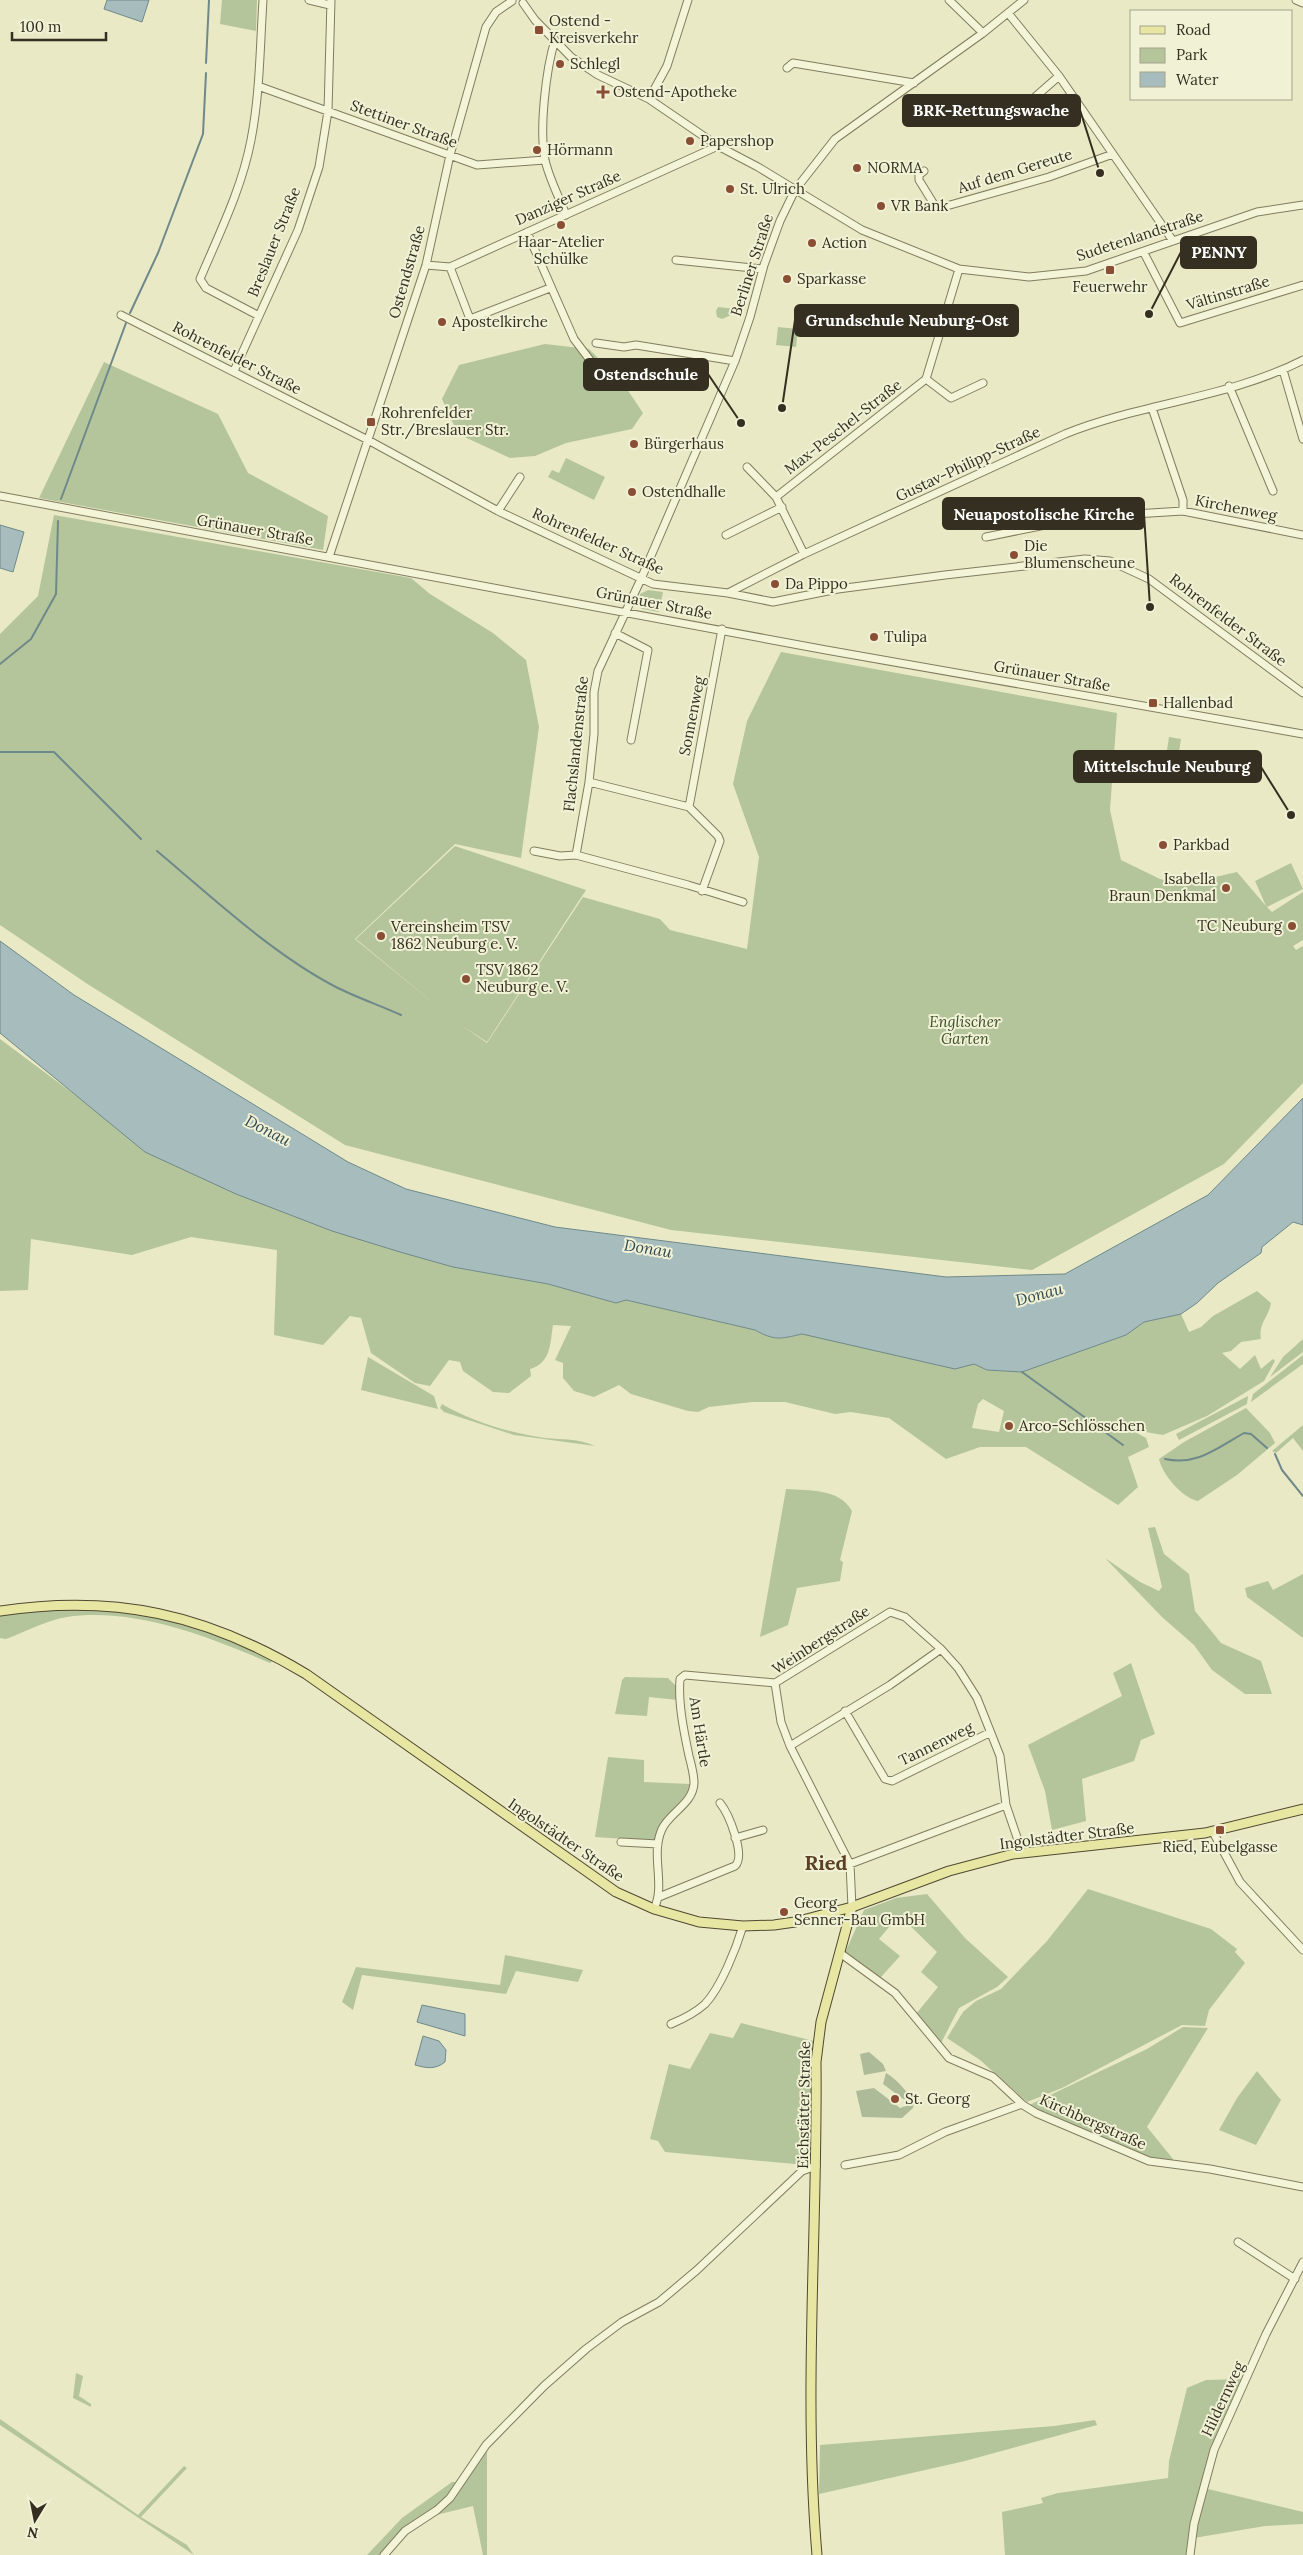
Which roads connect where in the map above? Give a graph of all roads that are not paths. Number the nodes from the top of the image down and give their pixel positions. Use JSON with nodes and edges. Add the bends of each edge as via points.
{"nodes":[{"id":1,"x":263,"y":0,"type":"edge"},
{"id":2,"x":309,"y":0,"type":"edge"},
{"id":3,"x":512,"y":0,"type":"edge"},
{"id":4,"x":688,"y":0,"type":"edge"},
{"id":5,"x":949,"y":0,"type":"edge"},
{"id":6,"x":1024,"y":0,"type":"edge"},
{"id":7,"x":1296,"y":0,"type":"edge"},
{"id":8,"x":330,"y":2,"type":"edge"},
{"id":9,"x":525,"y":2,"type":"edge"},
{"id":10,"x":1303,"y":3,"type":"edge"},
{"id":11,"x":1008,"y":13,"type":"junction"},
{"id":12,"x":983,"y":33,"type":"junction"},
{"id":13,"x":555,"y":40,"type":"junction"},
{"id":14,"x":787,"y":68,"type":"dead end"},
{"id":15,"x":1060,"y":76,"type":"junction"},
{"id":16,"x":914,"y":82,"type":"junction"},
{"id":17,"x":258,"y":86,"type":"junction"},
{"id":18,"x":649,"y":99,"type":"junction"},
{"id":19,"x":328,"y":111,"type":"junction"},
{"id":20,"x":1010,"y":120,"type":"dead end"},
{"id":21,"x":718,"y":146,"type":"junction"},
{"id":22,"x":1113,"y":154,"type":"junction"},
{"id":23,"x":450,"y":155,"type":"junction"},
{"id":24,"x":545,"y":160,"type":"junction"},
{"id":25,"x":924,"y":171,"type":"dead end"},
{"id":26,"x":795,"y":190,"type":"junction"},
{"id":27,"x":1303,"y":205,"type":"edge"},
{"id":28,"x":566,"y":215,"type":"junction"},
{"id":29,"x":526,"y":232,"type":"junction"},
{"id":30,"x":1173,"y":241,"type":"junction"},
{"id":31,"x":1144,"y":253,"type":"junction"},
{"id":32,"x":676,"y":260,"type":"dead end"},
{"id":33,"x":426,"y":265,"type":"junction"},
{"id":34,"x":450,"y":267,"type":"junction"},
{"id":35,"x":762,"y":269,"type":"junction"},
{"id":36,"x":959,"y":269,"type":"junction"},
{"id":37,"x":1303,"y":285,"type":"edge"},
{"id":38,"x":550,"y":288,"type":"junction"},
{"id":39,"x":121,"y":315,"type":"dead end"},
{"id":40,"x":258,"y":316,"type":"junction"},
{"id":41,"x":596,"y":343,"type":"dead end"},
{"id":42,"x":1303,"y":360,"type":"edge"},
{"id":43,"x":735,"y":361,"type":"junction"},
{"id":44,"x":593,"y":364,"type":"dead end"},
{"id":45,"x":1283,"y":370,"type":"junction"},
{"id":46,"x":234,"y":371,"type":"junction"},
{"id":47,"x":926,"y":379,"type":"junction"},
{"id":48,"x":983,"y":383,"type":"dead end"},
{"id":49,"x":1229,"y":386,"type":"junction"},
{"id":50,"x":1152,"y":408,"type":"junction"},
{"id":51,"x":1303,"y":439,"type":"edge"},
{"id":52,"x":368,"y":440,"type":"junction"},
{"id":53,"x":746,"y":467,"type":"dead end"},
{"id":54,"x":520,"y":477,"type":"dead end"},
{"id":55,"x":1273,"y":491,"type":"dead end"},
{"id":56,"x":0,"y":496,"type":"edge"},
{"id":57,"x":776,"y":497,"type":"junction"},
{"id":58,"x":782,"y":506,"type":"junction"},
{"id":59,"x":498,"y":511,"type":"junction"},
{"id":60,"x":1183,"y":511,"type":"junction"},
{"id":61,"x":726,"y":536,"type":"dead end"},
{"id":62,"x":1303,"y":536,"type":"edge"},
{"id":63,"x":986,"y":537,"type":"dead end"},
{"id":64,"x":804,"y":554,"type":"junction"},
{"id":65,"x":329,"y":557,"type":"junction"},
{"id":66,"x":641,"y":579,"type":"junction"},
{"id":67,"x":728,"y":593,"type":"junction"},
{"id":68,"x":625,"y":611,"type":"junction"},
{"id":69,"x":722,"y":630,"type":"junction"},
{"id":70,"x":615,"y":633,"type":"junction"},
{"id":71,"x":1303,"y":694,"type":"edge"},
{"id":72,"x":1303,"y":734,"type":"edge"},
{"id":73,"x":631,"y":740,"type":"dead end"},
{"id":74,"x":589,"y":782,"type":"junction"},
{"id":75,"x":689,"y":807,"type":"junction"},
{"id":76,"x":534,"y":851,"type":"dead end"},
{"id":77,"x":576,"y":856,"type":"junction"},
{"id":78,"x":702,"y":891,"type":"junction"},
{"id":79,"x":743,"y":902,"type":"dead end"},
{"id":80,"x":0,"y":1611,"type":"edge"},
{"id":81,"x":941,"y":1649,"type":"junction"},
{"id":82,"x":775,"y":1683,"type":"junction"},
{"id":83,"x":845,"y":1711,"type":"junction"},
{"id":84,"x":989,"y":1733,"type":"junction"},
{"id":85,"x":790,"y":1746,"type":"junction"},
{"id":86,"x":720,"y":1804,"type":"dead end"},
{"id":87,"x":1006,"y":1805,"type":"junction"},
{"id":88,"x":1303,"y":1808,"type":"edge"},
{"id":89,"x":763,"y":1830,"type":"dead end"},
{"id":90,"x":1213,"y":1832,"type":"junction"},
{"id":91,"x":735,"y":1838,"type":"junction"},
{"id":92,"x":621,"y":1842,"type":"dead end"},
{"id":93,"x":658,"y":1844,"type":"junction"},
{"id":94,"x":1022,"y":1852,"type":"junction"},
{"id":95,"x":850,"y":1864,"type":"junction"},
{"id":96,"x":660,"y":1897,"type":"junction"},
{"id":97,"x":852,"y":1907,"type":"junction"},
{"id":98,"x":654,"y":1909,"type":"junction"},
{"id":99,"x":743,"y":1926,"type":"junction"},
{"id":100,"x":1303,"y":1950,"type":"edge"},
{"id":101,"x":840,"y":1953,"type":"junction"},
{"id":102,"x":671,"y":2024,"type":"dead end"},
{"id":103,"x":1022,"y":2104,"type":"junction"},
{"id":104,"x":845,"y":2165,"type":"dead end"},
{"id":105,"x":816,"y":2166,"type":"junction"},
{"id":106,"x":1303,"y":2187,"type":"edge"},
{"id":107,"x":1238,"y":2242,"type":"dead end"},
{"id":108,"x":1303,"y":2262,"type":"edge"},
{"id":109,"x":1295,"y":2279,"type":"junction"},
{"id":110,"x":384,"y":2555,"type":"edge"},
{"id":111,"x":817,"y":2555,"type":"edge"},
{"id":112,"x":1190,"y":2555,"type":"edge"}],
"edges":[{"from":1,"to":17,"type":"street"},
{"from":2,"to":8,"type":"street"},
{"from":3,"to":9,"type":"street","via":[[516,4]]},
{"from":3,"to":23,"type":"street","name":"Ostendstraße","via":[[496,12],[486,27]]},
{"from":4,"to":18,"type":"street","via":[[667,66]]},
{"from":5,"to":12,"type":"street"},
{"from":6,"to":11,"type":"street","name":"Berliner Straße"},
{"from":7,"to":10,"type":"street"},
{"from":8,"to":19,"type":"street","name":"Breslauer Straße"},
{"from":9,"to":13,"type":"street","name":"Sudetenlandstraße","via":[[535,20]]},
{"from":11,"to":12,"type":"street","name":"Berliner Straße"},
{"from":11,"to":15,"type":"street"},
{"from":12,"to":16,"type":"street","name":"Berliner Straße"},
{"from":13,"to":18,"type":"street","name":"Sudetenlandstraße","via":[[572,57],[598,74]]},
{"from":13,"to":24,"type":"street","via":[[544,115]]},
{"from":14,"to":16,"type":"street","via":[[793,63]]},
{"from":15,"to":20,"type":"street"},
{"from":15,"to":22,"type":"street"},
{"from":16,"to":26,"type":"street","name":"Berliner Straße","via":[[835,139]]},
{"from":17,"to":19,"type":"street","name":"Stettiner Straße"},
{"from":17,"to":40,"type":"street","via":[[251,141],[241,175],[200,279],[206,288]]},
{"from":18,"to":21,"type":"street","name":"Sudetenlandstraße"},
{"from":19,"to":23,"type":"street","name":"Stettiner Straße"},
{"from":19,"to":40,"type":"street","name":"Breslauer Straße","via":[[318,167],[298,230]]},
{"from":21,"to":26,"type":"street","name":"Sudetenlandstraße"},
{"from":21,"to":28,"type":"street","name":"Danziger Straße"},
{"from":22,"to":25,"type":"street","name":"Auf dem Gereute","via":[[1049,177],[943,207],[935,206],[919,180]]},
{"from":22,"to":30,"type":"street"},
{"from":23,"to":24,"type":"street","name":"Stettiner Straße","via":[[477,165]]},
{"from":23,"to":33,"type":"street","name":"Ostendstraße"},
{"from":24,"to":28,"type":"street"},
{"from":26,"to":35,"type":"street","name":"Berliner Straße"},
{"from":26,"to":36,"type":"street","name":"Sudetenlandstraße","via":[[862,230]]},
{"from":27,"to":30,"type":"street","name":"Sudetenlandstraße","via":[[1257,212]]},
{"from":28,"to":29,"type":"street","name":"Danziger Straße"},
{"from":29,"to":34,"type":"street","name":"Danziger Straße"},
{"from":29,"to":38,"type":"street"},
{"from":30,"to":31,"type":"street","name":"Sudetenlandstraße"},
{"from":31,"to":36,"type":"street","name":"Sudetenlandstraße","via":[[1086,271],[1031,277]]},
{"from":31,"to":37,"type":"street","name":"Vältinstraße","via":[[1180,323]]},
{"from":32,"to":35,"type":"street"},
{"from":33,"to":34,"type":"street","name":"Danziger Straße"},
{"from":33,"to":52,"type":"street","name":"Ostendstraße"},
{"from":34,"to":38,"type":"street","via":[[470,319]]},
{"from":35,"to":43,"type":"street","name":"Berliner Straße"},
{"from":36,"to":47,"type":"street"},
{"from":38,"to":44,"type":"street","via":[[574,339]]},
{"from":39,"to":46,"type":"street","name":"Rohrenfelder Straße"},
{"from":40,"to":46,"type":"street","name":"Breslauer Straße"},
{"from":41,"to":43,"type":"street"},
{"from":42,"to":45,"type":"street","name":"Gustav-Philipp-Straße"},
{"from":43,"to":66,"type":"street","name":"Berliner Straße"},
{"from":45,"to":49,"type":"street","name":"Gustav-Philipp-Straße"},
{"from":45,"to":51,"type":"street"},
{"from":46,"to":52,"type":"street","name":"Rohrenfelder Straße"},
{"from":47,"to":48,"type":"street","via":[[951,398]]},
{"from":47,"to":57,"type":"street","name":"Max-Peschel-Straße"},
{"from":49,"to":50,"type":"street","name":"Gustav-Philipp-Straße"},
{"from":49,"to":55,"type":"street"},
{"from":50,"to":60,"type":"street","via":[[1183,500]]},
{"from":50,"to":64,"type":"street","name":"Gustav-Philipp-Straße","via":[[1065,434]]},
{"from":52,"to":59,"type":"street","name":"Rohrenfelder Straße"},
{"from":52,"to":65,"type":"street","name":"Ostendstraße"},
{"from":53,"to":57,"type":"street"},
{"from":54,"to":59,"type":"street"},
{"from":56,"to":65,"type":"street","name":"Grünauer Straße"},
{"from":57,"to":58,"type":"street"},
{"from":58,"to":61,"type":"street"},
{"from":58,"to":64,"type":"street"},
{"from":59,"to":66,"type":"street","name":"Rohrenfelder Straße"},
{"from":60,"to":62,"type":"street","name":"Kirchenweg"},
{"from":60,"to":63,"type":"street","name":"Kirchenweg","via":[[1085,517]]},
{"from":64,"to":67,"type":"street","name":"Gustav-Philipp-Straße"},
{"from":65,"to":68,"type":"street","name":"Grünauer Straße"},
{"from":66,"to":67,"type":"street","name":"Rohrenfelder Straße","via":[[658,585]]},
{"from":66,"to":68,"type":"street","name":"Berliner Straße"},
{"from":67,"to":71,"type":"street","name":"Rohrenfelder Straße","via":[[773,602],[838,589],[945,575],[1085,559],[1110,561],[1149,579]]},
{"from":68,"to":69,"type":"street","name":"Grünauer Straße"},
{"from":68,"to":70,"type":"street","name":"Flachslandenstraße"},
{"from":69,"to":72,"type":"street","name":"Grünauer Straße"},
{"from":69,"to":75,"type":"street","name":"Sonnenweg"},
{"from":70,"to":73,"type":"street","via":[[648,650]]},
{"from":70,"to":74,"type":"street","name":"Flachslandenstraße","via":[[598,671],[594,692]]},
{"from":74,"to":75,"type":"street"},
{"from":74,"to":77,"type":"street","name":"Flachslandenstraße"},
{"from":75,"to":78,"type":"street","via":[[720,841]]},
{"from":76,"to":77,"type":"street"},
{"from":77,"to":78,"type":"street"},
{"from":78,"to":79,"type":"street"},
{"from":80,"to":98,"type":"main road","name":"Ingolstädter Straße","via":[[37,1605],[85,1603],[115,1606],[184,1619],[240,1638],[306,1674],[595,1879]]},
{"from":81,"to":82,"type":"street","name":"Weinbergstraße","via":[[905,1617],[890,1612]]},
{"from":81,"to":83,"type":"street","via":[[890,1685]]},
{"from":81,"to":84,"type":"street","name":"Weinbergstraße","via":[[977,1698]]},
{"from":82,"to":85,"type":"street","name":"Weinbergstraße","via":[[781,1722]]},
{"from":82,"to":93,"type":"street","name":"Am Härtle","via":[[685,1675],[680,1680],[694,1781],[689,1798],[662,1828]]},
{"from":83,"to":84,"type":"street","name":"Tannenweg","via":[[885,1779],[892,1781]]},
{"from":83,"to":85,"type":"street"},
{"from":84,"to":87,"type":"street","name":"Weinbergstraße","via":[[1000,1756]]},
{"from":85,"to":95,"type":"street","name":"Weinbergstraße"},
{"from":86,"to":91,"type":"street"},
{"from":87,"to":94,"type":"street","name":"Weinbergstraße"},
{"from":87,"to":95,"type":"street"},
{"from":88,"to":90,"type":"main road","name":"Ingolstädter Straße"},
{"from":89,"to":91,"type":"street"},
{"from":90,"to":94,"type":"main road","name":"Ingolstädter Straße"},
{"from":90,"to":100,"type":"street","via":[[1240,1882]]},
{"from":91,"to":96,"type":"street","via":[[740,1856],[735,1866]]},
{"from":92,"to":93,"type":"street"},
{"from":93,"to":96,"type":"street","name":"Am Härtle"},
{"from":94,"to":97,"type":"main road","name":"Ingolstädter Straße","via":[[949,1871]]},
{"from":95,"to":97,"type":"street","name":"Weinbergstraße"},
{"from":96,"to":98,"type":"street"},
{"from":97,"to":99,"type":"main road","name":"Ingolstädter Straße","via":[[795,1922]]},
{"from":97,"to":101,"type":"main road","name":"Eichstätter Straße"},
{"from":98,"to":99,"type":"main road","name":"Ingolstädter Straße","via":[[699,1922]]},
{"from":99,"to":102,"type":"street","via":[[732,1957],[706,2002],[692,2015]]},
{"from":101,"to":103,"type":"street","name":"Kirchbergstraße","via":[[895,1993],[949,2058],[993,2077]]},
{"from":101,"to":105,"type":"main road","name":"Eichstätter Straße","via":[[817,2042]]},
{"from":103,"to":104,"type":"street","via":[[945,2132],[899,2155]]},
{"from":103,"to":106,"type":"street","name":"Kirchbergstraße","via":[[1149,2161]]},
{"from":105,"to":110,"type":"street","via":[[802,2170],[697,2270],[658,2302],[622,2322],[544,2386],[486,2445],[450,2498],[405,2531]]},
{"from":105,"to":111,"type":"main road","name":"Eichstätter Straße","via":[[812,2440]]},
{"from":107,"to":109,"type":"street"},
{"from":108,"to":109,"type":"street","name":"Hildernweg"},
{"from":109,"to":112,"type":"street","name":"Hildernweg","via":[[1266,2334],[1214,2450],[1194,2524]]}]}
